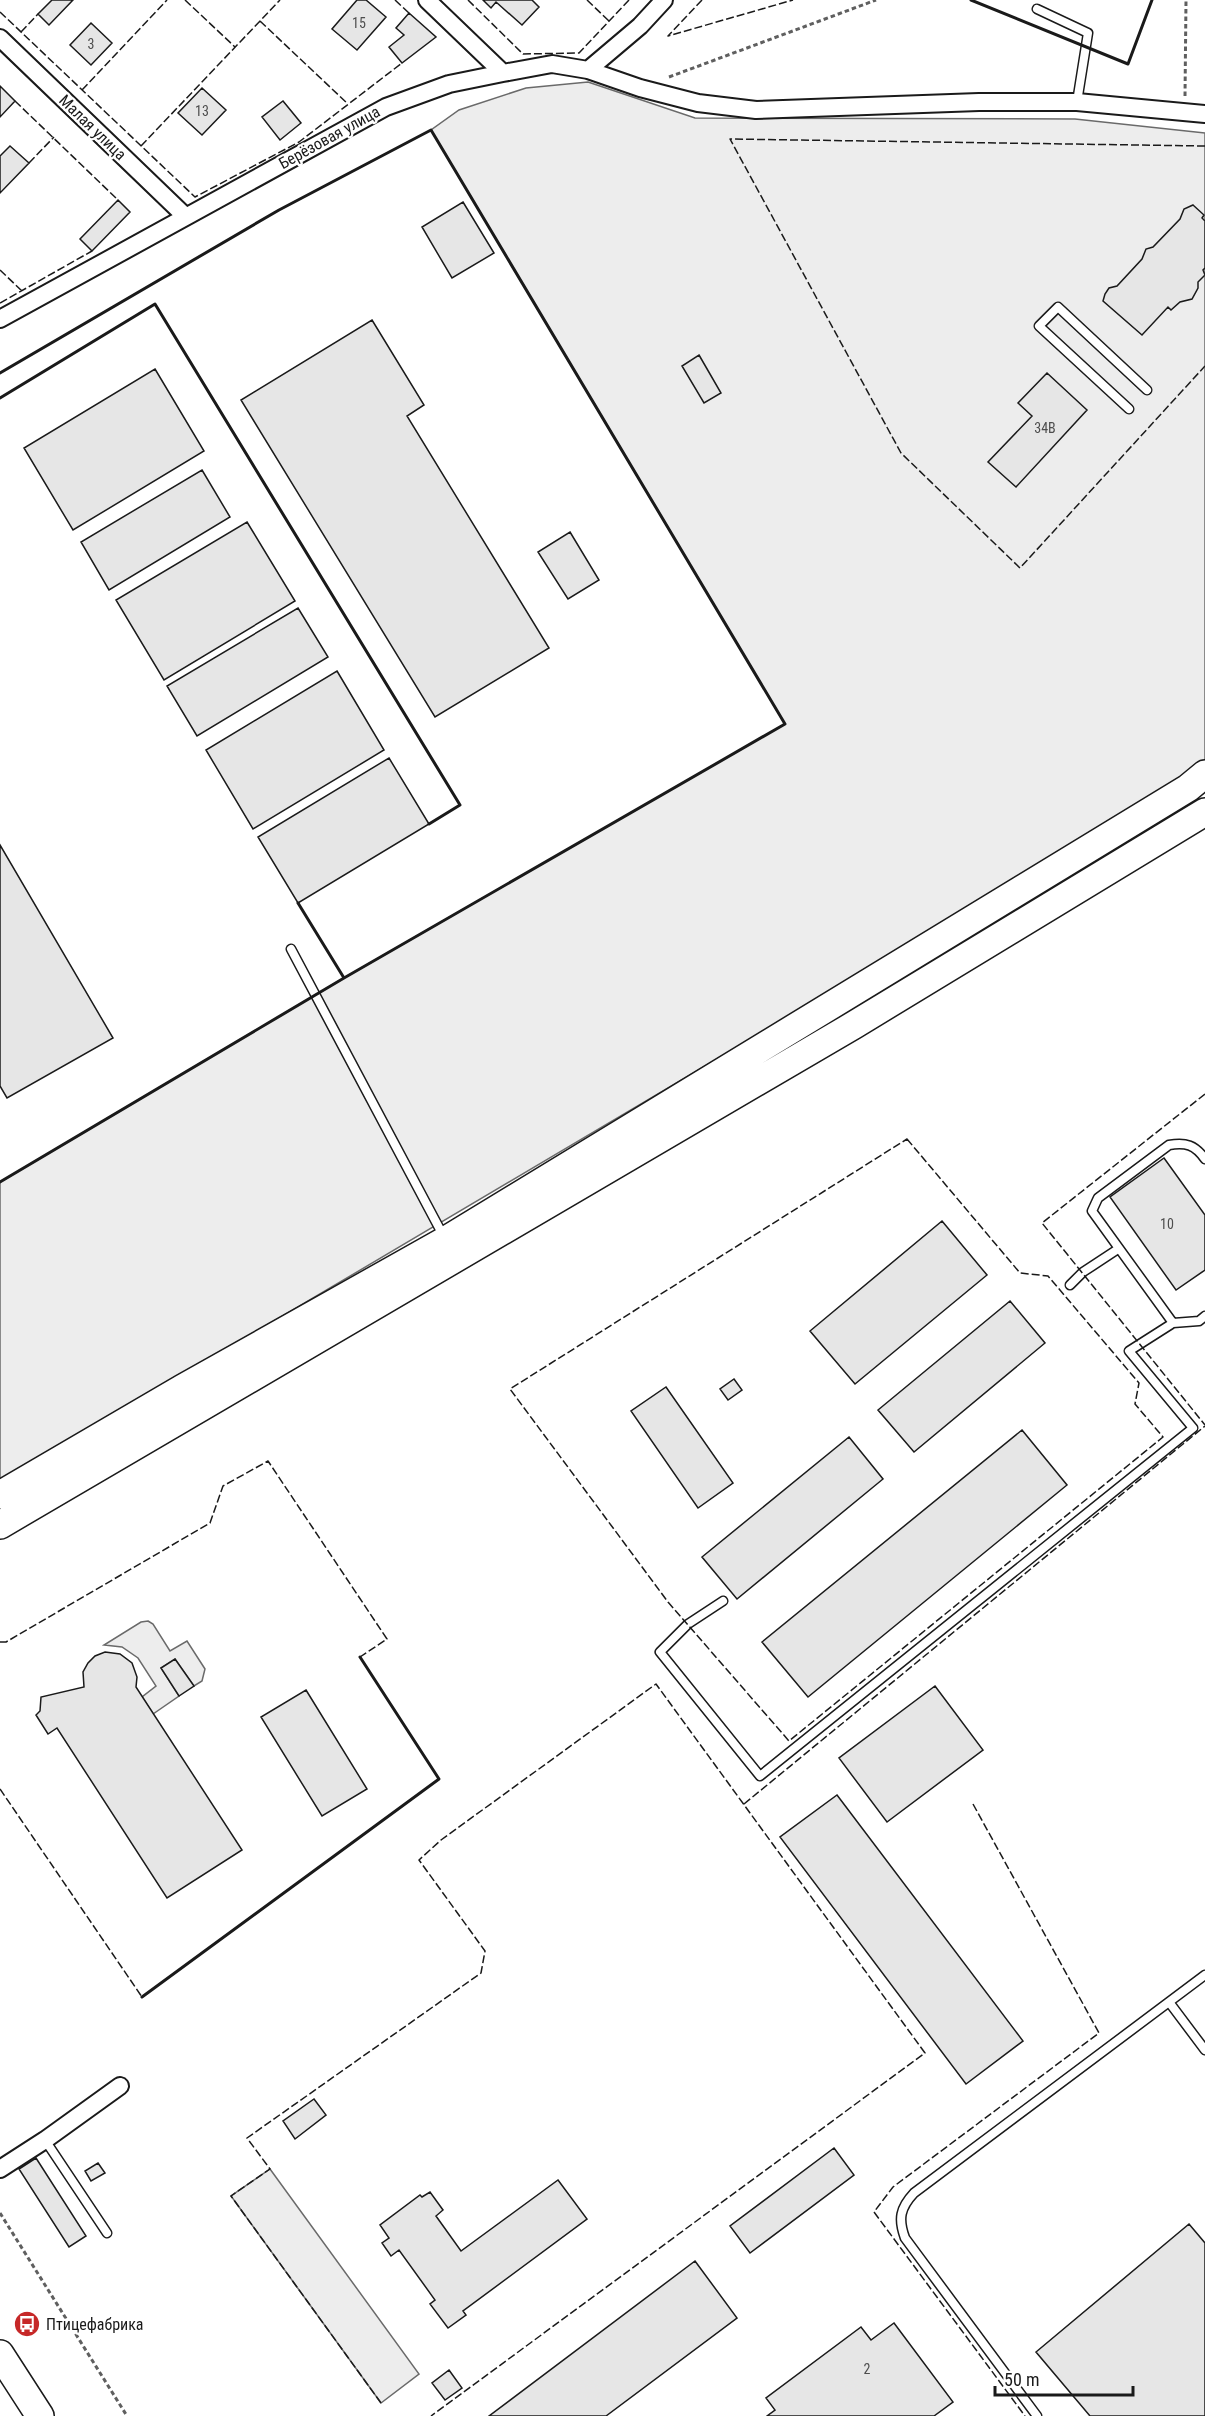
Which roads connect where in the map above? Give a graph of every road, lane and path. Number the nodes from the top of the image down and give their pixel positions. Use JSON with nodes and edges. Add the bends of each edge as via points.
{"nodes":[{"id":1,"x":427,"y":0,"type":"edge"},
{"id":2,"x":664,"y":0,"type":"edge"},
{"id":3,"x":876,"y":0,"type":"edge"},
{"id":4,"x":1186,"y":0,"type":"edge"},
{"id":5,"x":1037,"y":9,"type":"dead end"},
{"id":6,"x":0,"y":38,"type":"edge"},
{"id":7,"x":588,"y":70,"type":"junction"},
{"id":8,"x":503,"y":73,"type":"junction"},
{"id":9,"x":640,"y":88,"type":"junction"},
{"id":10,"x":1077,"y":102,"type":"junction"},
{"id":11,"x":1185,"y":113,"type":"junction"},
{"id":12,"x":1205,"y":114,"type":"edge"},
{"id":13,"x":185,"y":216,"type":"junction"},
{"id":14,"x":0,"y":319,"type":"edge"},
{"id":15,"x":1147,"y":390,"type":"dead end"},
{"id":16,"x":1129,"y":409,"type":"dead end"},
{"id":17,"x":1205,"y":774,"type":"edge"},
{"id":18,"x":1205,"y":812,"type":"edge"},
{"id":19,"x":291,"y":949,"type":"dead end"},
{"id":20,"x":1205,"y":1159,"type":"edge"},
{"id":21,"x":446,"y":1240,"type":"junction"},
{"id":22,"x":1118,"y":1249,"type":"junction"},
{"id":23,"x":1070,"y":1285,"type":"dead end"},
{"id":24,"x":1205,"y":1316,"type":"edge"},
{"id":25,"x":1173,"y":1323,"type":"junction"},
{"id":26,"x":0,"y":1495,"type":"edge"},
{"id":27,"x":0,"y":1525,"type":"edge"},
{"id":28,"x":723,"y":1601,"type":"dead end"},
{"id":29,"x":1205,"y":1975,"type":"edge"},
{"id":30,"x":1169,"y":2002,"type":"junction"},
{"id":31,"x":1205,"y":2050,"type":"edge"},
{"id":32,"x":120,"y":2086,"type":"dead end"},
{"id":33,"x":45,"y":2140,"type":"junction"},
{"id":34,"x":0,"y":2169,"type":"edge"},
{"id":35,"x":0,"y":2213,"type":"edge"},
{"id":36,"x":107,"y":2233,"type":"dead end"},
{"id":37,"x":0,"y":2354,"type":"edge"},
{"id":38,"x":0,"y":2388,"type":"edge"},
{"id":39,"x":19,"y":2416,"type":"edge"},
{"id":40,"x":40,"y":2416,"type":"edge"},
{"id":41,"x":127,"y":2416,"type":"edge"},
{"id":42,"x":1037,"y":2416,"type":"edge"}],
"edges":[{"from":1,"to":8,"type":"street"},
{"from":2,"to":7,"type":"street"},
{"from":3,"to":9,"type":"path"},
{"from":4,"to":11,"type":"path"},
{"from":5,"to":10,"type":"lane","via":[[1088,33]]},
{"from":6,"to":13,"type":"street","name":"Малая улица"},
{"from":7,"to":8,"type":"street","name":"Берёзовая улица","via":[[552,64]]},
{"from":7,"to":9,"type":"street","name":"Берёзовая улица"},
{"from":8,"to":13,"type":"street","name":"Берёзовая улица","via":[[449,84],[386,107]]},
{"from":9,"to":10,"type":"street","name":"Берёзовая улица","via":[[698,103],[756,110]]},
{"from":10,"to":11,"type":"street","name":"Берёзовая улица"},
{"from":11,"to":12,"type":"street","name":"Берёзовая улица"},
{"from":13,"to":14,"type":"street","name":"Берёзовая улица"},
{"from":15,"to":16,"type":"lane","via":[[1058,307],[1040,326]]},
{"from":17,"to":21,"type":"main road"},
{"from":18,"to":27,"type":"main road","via":[[844,1031]]},
{"from":19,"to":21,"type":"lane"},
{"from":20,"to":22,"type":"lane","via":[[1197,1147],[1169,1145],[1098,1198],[1092,1211]]},
{"from":21,"to":26,"type":"main road"},
{"from":22,"to":23,"type":"lane"},
{"from":22,"to":25,"type":"lane"},
{"from":24,"to":25,"type":"lane","via":[[1199,1321]]},
{"from":25,"to":28,"type":"lane","via":[[1129,1351],[1193,1428],[760,1776],[660,1652],[688,1624]]},
{"from":29,"to":30,"type":"lane"},
{"from":30,"to":31,"type":"lane"},
{"from":30,"to":42,"type":"lane","via":[[914,2193],[900,2214],[905,2238]]},
{"from":32,"to":33,"type":"street"},
{"from":33,"to":34,"type":"street"},
{"from":33,"to":36,"type":"lane"},
{"from":35,"to":41,"type":"path"},
{"from":37,"to":40,"type":"main road"},
{"from":38,"to":39,"type":"main road"}]}
